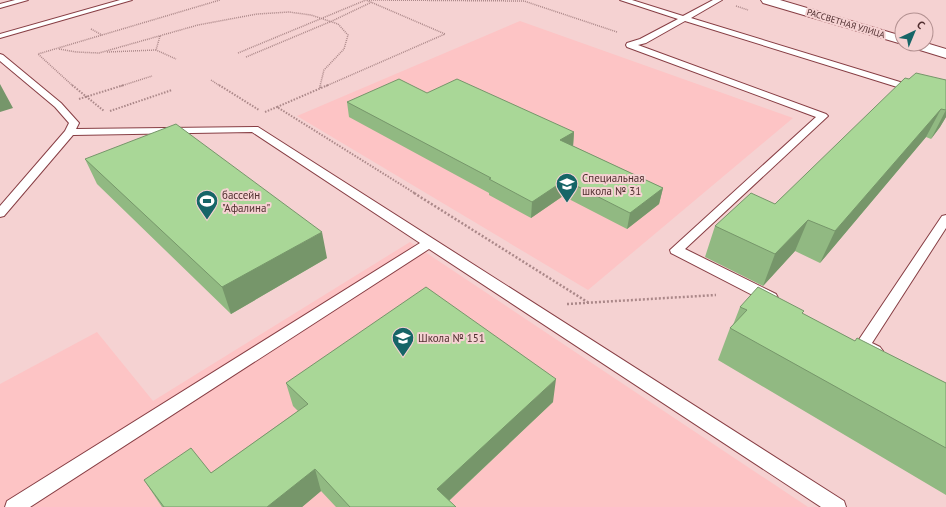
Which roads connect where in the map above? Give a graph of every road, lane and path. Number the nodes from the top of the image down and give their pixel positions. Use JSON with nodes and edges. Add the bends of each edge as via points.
{"nodes":[{"id":1,"x":24,"y":0,"type":"edge"},
{"id":2,"x":128,"y":0,"type":"edge"},
{"id":3,"x":220,"y":0,"type":"edge"},
{"id":4,"x":367,"y":0,"type":"edge"},
{"id":5,"x":624,"y":0,"type":"edge"},
{"id":6,"x":718,"y":0,"type":"edge"},
{"id":7,"x":767,"y":0,"type":"edge"},
{"id":8,"x":372,"y":2,"type":"junction"},
{"id":9,"x":0,"y":6,"type":"edge"},
{"id":10,"x":322,"y":18,"type":"junction"},
{"id":11,"x":683,"y":18,"type":"junction"},
{"id":12,"x":332,"y":21,"type":"junction"},
{"id":13,"x":0,"y":36,"type":"edge"},
{"id":14,"x":160,"y":36,"type":"junction"},
{"id":15,"x":894,"y":38,"type":"edge"},
{"id":16,"x":643,"y":41,"type":"junction"},
{"id":17,"x":57,"y":49,"type":"junction"},
{"id":18,"x":156,"y":50,"type":"junction"},
{"id":19,"x":934,"y":50,"type":"edge"},
{"id":20,"x":99,"y":53,"type":"junction"},
{"id":21,"x":238,"y":53,"type":"dead end"},
{"id":22,"x":946,"y":54,"type":"edge"},
{"id":23,"x":0,"y":57,"type":"edge"},
{"id":24,"x":246,"y":57,"type":"dead end"},
{"id":25,"x":176,"y":59,"type":"dead end"},
{"id":26,"x":152,"y":76,"type":"dead end"},
{"id":27,"x":211,"y":80,"type":"dead end"},
{"id":28,"x":898,"y":84,"type":"edge"},
{"id":29,"x":320,"y":88,"type":"junction"},
{"id":30,"x":172,"y":90,"type":"dead end"},
{"id":31,"x":85,"y":97,"type":"junction"},
{"id":32,"x":58,"y":105,"type":"junction"},
{"id":33,"x":106,"y":112,"type":"junction"},
{"id":34,"x":255,"y":113,"type":"dead end"},
{"id":35,"x":112,"y":116,"type":"dead end"},
{"id":36,"x":72,"y":127,"type":"junction"},
{"id":37,"x":0,"y":213,"type":"edge"},
{"id":38,"x":946,"y":219,"type":"edge"},
{"id":39,"x":430,"y":243,"type":"junction"},
{"id":40,"x":722,"y":295,"type":"dead end"},
{"id":41,"x":589,"y":303,"type":"junction"},
{"id":42,"x":781,"y":303,"type":"edge"},
{"id":43,"x":566,"y":304,"type":"dead end"},
{"id":44,"x":884,"y":356,"type":"edge"},
{"id":45,"x":14,"y":507,"type":"edge"},
{"id":46,"x":837,"y":507,"type":"edge"}],
"edges":[{"from":1,"to":9,"type":"lane"},
{"from":2,"to":13,"type":"lane"},
{"from":3,"to":17,"type":"path"},
{"from":4,"to":8,"type":"path"},
{"from":4,"to":10,"type":"path"},
{"from":4,"to":16,"type":"path","via":[[524,1]]},
{"from":5,"to":11,"type":"lane"},
{"from":6,"to":11,"type":"lane"},
{"from":7,"to":15,"type":"street","name":"РАССВЕТНАЯ УЛИЦА"},
{"from":8,"to":12,"type":"path"},
{"from":8,"to":29,"type":"path","via":[[445,34]]},
{"from":10,"to":12,"type":"path"},
{"from":10,"to":14,"type":"path","via":[[289,12],[257,14],[198,25]]},
{"from":10,"to":21,"type":"path"},
{"from":11,"to":16,"type":"lane"},
{"from":11,"to":28,"type":"lane"},
{"from":12,"to":24,"type":"path"},
{"from":12,"to":29,"type":"path","via":[[348,35],[344,49],[324,70]]},
{"from":14,"to":18,"type":"path"},
{"from":14,"to":20,"type":"path"},
{"from":16,"to":42,"type":"lane","via":[[630,45],[823,116],[676,250]]},
{"from":17,"to":20,"type":"path"},
{"from":17,"to":31,"type":"path","via":[[38,54]]},
{"from":18,"to":20,"type":"path"},
{"from":18,"to":25,"type":"path"},
{"from":19,"to":22,"type":"street"},
{"from":23,"to":32,"type":"lane"},
{"from":26,"to":31,"type":"path"},
{"from":27,"to":34,"type":"path","via":[[263,113]]},
{"from":29,"to":41,"type":"path","via":[[277,107]]},
{"from":30,"to":33,"type":"path"},
{"from":31,"to":32,"type":"path"},
{"from":31,"to":33,"type":"path"},
{"from":32,"to":36,"type":"lane"},
{"from":33,"to":35,"type":"path"},
{"from":33,"to":36,"type":"path"},
{"from":36,"to":37,"type":"lane"},
{"from":36,"to":39,"type":"lane","via":[[254,129]]},
{"from":38,"to":44,"type":"lane","via":[[860,344]]},
{"from":39,"to":45,"type":"lane"},
{"from":39,"to":46,"type":"lane"},
{"from":40,"to":41,"type":"path"},
{"from":41,"to":43,"type":"path"}]}
